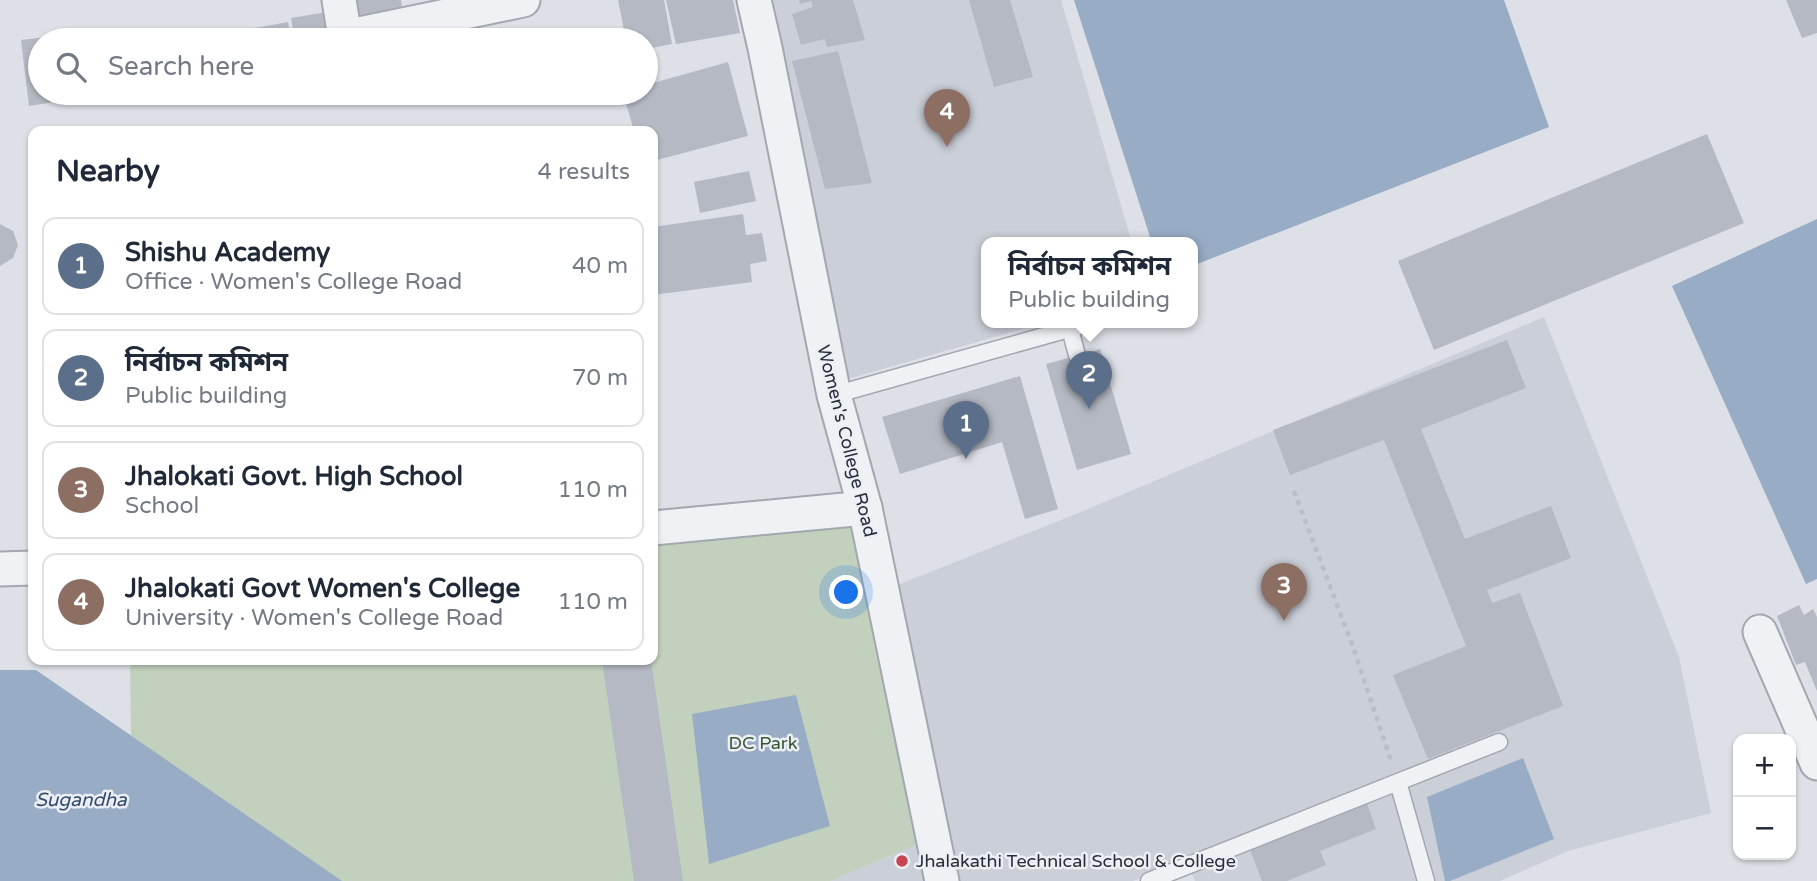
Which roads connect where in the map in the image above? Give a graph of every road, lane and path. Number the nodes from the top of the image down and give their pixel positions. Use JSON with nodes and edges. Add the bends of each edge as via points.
{"nodes":[{"id":1,"x":339,"y":0,"type":"edge"},
{"id":2,"x":523,"y":0,"type":"edge"},
{"id":3,"x":754,"y":0,"type":"edge"},
{"id":4,"x":344,"y":28,"type":"edge"},
{"id":5,"x":388,"y":28,"type":"edge"},
{"id":6,"x":1073,"y":328,"type":"edge"},
{"id":7,"x":1070,"y":329,"type":"junction"},
{"id":8,"x":1077,"y":355,"type":"dead end"},
{"id":9,"x":834,"y":395,"type":"junction"},
{"id":10,"x":1294,"y":491,"type":"dead end"},
{"id":11,"x":865,"y":508,"type":"junction"},
{"id":12,"x":658,"y":528,"type":"edge"},
{"id":13,"x":28,"y":568,"type":"edge"},
{"id":14,"x":0,"y":569,"type":"edge"},
{"id":15,"x":1760,"y":632,"type":"dead end"},
{"id":16,"x":1499,"y":742,"type":"dead end"},
{"id":17,"x":1817,"y":763,"type":"edge"},
{"id":18,"x":1398,"y":782,"type":"junction"},
{"id":19,"x":942,"y":881,"type":"edge"},
{"id":20,"x":1149,"y":881,"type":"edge"},
{"id":21,"x":1426,"y":881,"type":"edge"}],
"edges":[{"from":1,"to":4,"type":"street"},
{"from":2,"to":5,"type":"street"},
{"from":3,"to":9,"type":"street","name":"Women's College Road"},
{"from":6,"to":7,"type":"lane"},
{"from":7,"to":8,"type":"lane"},
{"from":7,"to":9,"type":"lane"},
{"from":9,"to":11,"type":"street","name":"Women's College Road"},
{"from":10,"to":18,"type":"path"},
{"from":11,"to":12,"type":"street"},
{"from":11,"to":19,"type":"street","name":"Women's College Road"},
{"from":13,"to":14,"type":"street"},
{"from":15,"to":17,"type":"street"},
{"from":16,"to":18,"type":"lane"},
{"from":18,"to":20,"type":"lane"},
{"from":18,"to":21,"type":"lane"}]}
